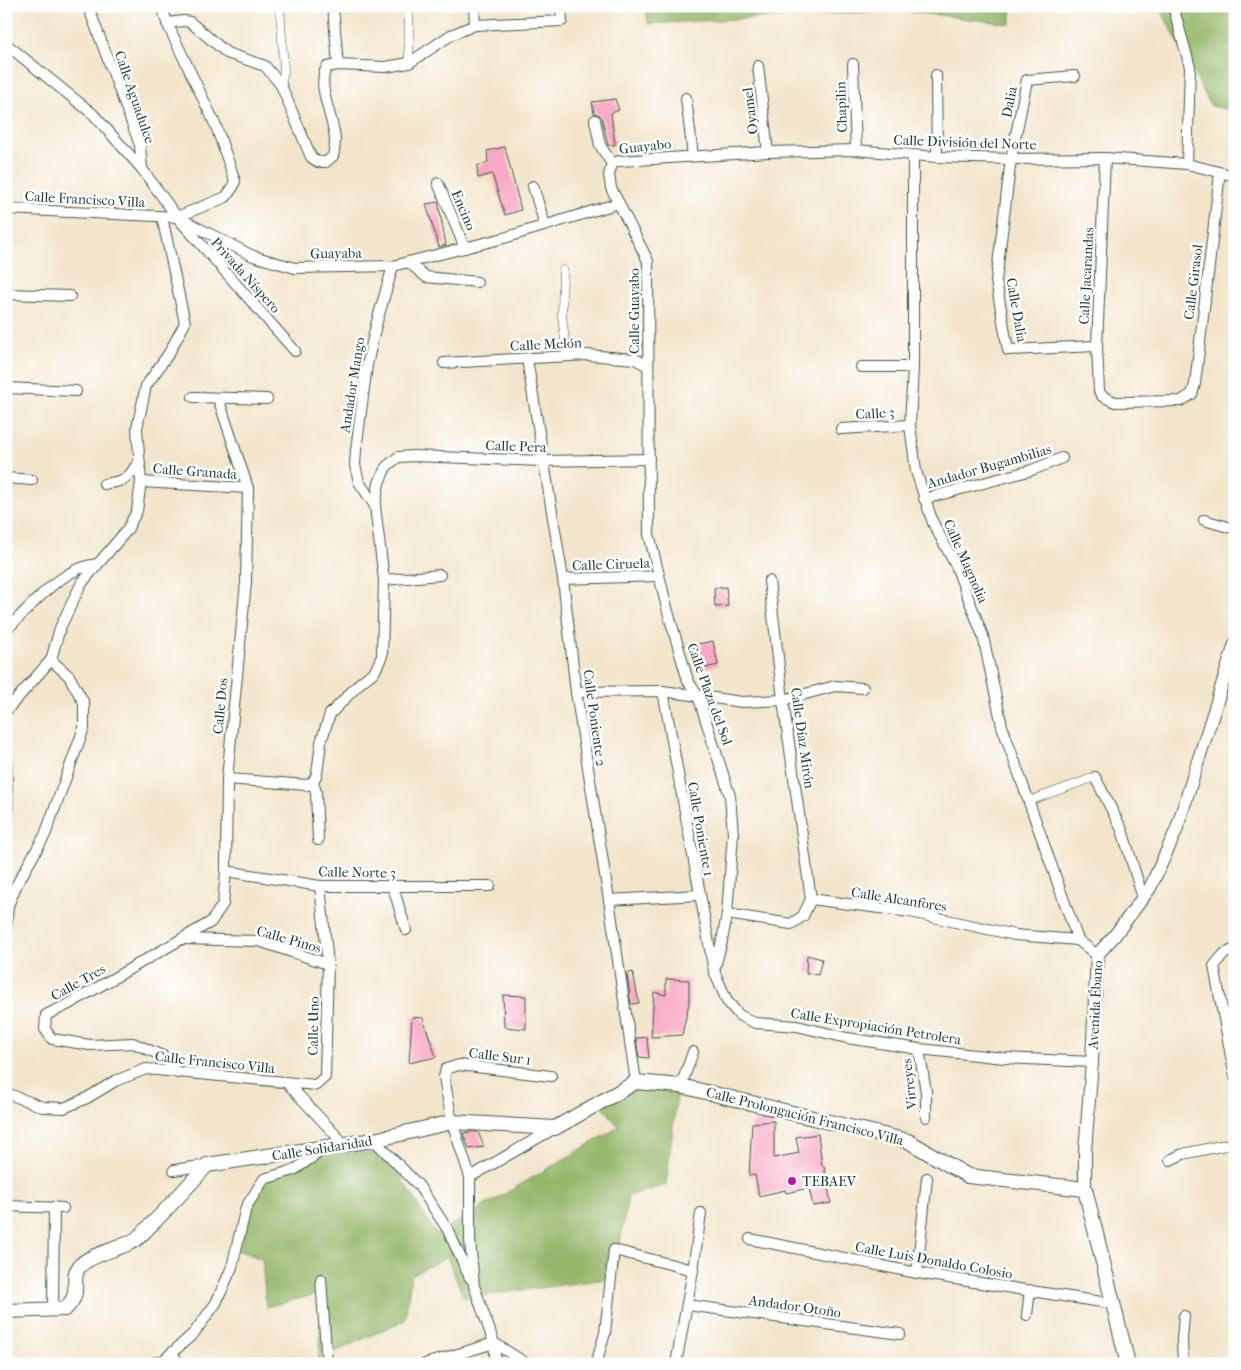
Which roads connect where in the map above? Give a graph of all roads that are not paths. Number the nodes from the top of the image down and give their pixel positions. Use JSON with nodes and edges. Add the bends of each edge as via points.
{"nodes":[{"id":1,"x":88,"y":6,"type":"edge"},
{"id":2,"x":162,"y":6,"type":"edge"},
{"id":3,"x":280,"y":6,"type":"edge"},
{"id":4,"x":333,"y":6,"type":"edge"},
{"id":5,"x":409,"y":6,"type":"edge"},
{"id":6,"x":474,"y":6,"type":"edge"},
{"id":7,"x":561,"y":6,"type":"edge"},
{"id":8,"x":1173,"y":6,"type":"edge"},
{"id":9,"x":167,"y":23,"type":"junction"},
{"id":10,"x":475,"y":26,"type":"junction"},
{"id":11,"x":6,"y":44,"type":"edge"},
{"id":12,"x":408,"y":63,"type":"junction"},
{"id":13,"x":853,"y":64,"type":"dead end"},
{"id":14,"x":338,"y":65,"type":"junction"},
{"id":15,"x":758,"y":66,"type":"dead end"},
{"id":16,"x":936,"y":75,"type":"dead end"},
{"id":17,"x":1075,"y":76,"type":"dead end"},
{"id":18,"x":281,"y":85,"type":"junction"},
{"id":19,"x":686,"y":98,"type":"dead end"},
{"id":20,"x":595,"y":120,"type":"dead end"},
{"id":21,"x":856,"y":150,"type":"junction"},
{"id":22,"x":768,"y":152,"type":"junction"},
{"id":23,"x":913,"y":155,"type":"junction"},
{"id":24,"x":692,"y":156,"type":"junction"},
{"id":25,"x":937,"y":157,"type":"junction"},
{"id":26,"x":1105,"y":158,"type":"junction"},
{"id":27,"x":1012,"y":159,"type":"junction"},
{"id":28,"x":612,"y":164,"type":"junction"},
{"id":29,"x":1187,"y":164,"type":"junction"},
{"id":30,"x":142,"y":169,"type":"junction"},
{"id":31,"x":1220,"y":173,"type":"junction"},
{"id":32,"x":1235,"y":176,"type":"edge"},
{"id":33,"x":438,"y":184,"type":"dead end"},
{"id":34,"x":533,"y":186,"type":"dead end"},
{"id":35,"x":620,"y":203,"type":"junction"},
{"id":36,"x":6,"y":209,"type":"edge"},
{"id":37,"x":162,"y":217,"type":"junction"},
{"id":38,"x":177,"y":217,"type":"junction"},
{"id":39,"x":545,"y":226,"type":"junction"},
{"id":40,"x":465,"y":248,"type":"junction"},
{"id":41,"x":408,"y":262,"type":"junction"},
{"id":42,"x":393,"y":266,"type":"junction"},
{"id":43,"x":564,"y":270,"type":"dead end"},
{"id":44,"x":477,"y":282,"type":"dead end"},
{"id":45,"x":6,"y":294,"type":"edge"},
{"id":46,"x":70,"y":296,"type":"dead end"},
{"id":47,"x":1097,"y":346,"type":"junction"},
{"id":48,"x":295,"y":351,"type":"dead end"},
{"id":49,"x":567,"y":356,"type":"junction"},
{"id":50,"x":527,"y":359,"type":"junction"},
{"id":51,"x":444,"y":363,"type":"dead end"},
{"id":52,"x":648,"y":366,"type":"junction"},
{"id":53,"x":860,"y":367,"type":"dead end"},
{"id":54,"x":913,"y":367,"type":"junction"},
{"id":55,"x":6,"y":388,"type":"edge"},
{"id":56,"x":76,"y":391,"type":"dead end"},
{"id":57,"x":1102,"y":396,"type":"joint"},
{"id":58,"x":193,"y":397,"type":"dead end"},
{"id":59,"x":218,"y":398,"type":"junction"},
{"id":60,"x":267,"y":400,"type":"dead end"},
{"id":61,"x":910,"y":425,"type":"junction"},
{"id":62,"x":841,"y":429,"type":"dead end"},
{"id":63,"x":1062,"y":458,"type":"dead end"},
{"id":64,"x":649,"y":459,"type":"junction"},
{"id":65,"x":544,"y":461,"type":"junction"},
{"id":66,"x":140,"y":462,"type":"junction"},
{"id":67,"x":6,"y":478,"type":"edge"},
{"id":68,"x":32,"y":480,"type":"dead end"},
{"id":69,"x":141,"y":482,"type":"junction"},
{"id":70,"x":104,"y":484,"type":"dead end"},
{"id":71,"x":248,"y":488,"type":"junction"},
{"id":72,"x":924,"y":499,"type":"junction"},
{"id":73,"x":375,"y":506,"type":"junction"},
{"id":74,"x":1204,"y":520,"type":"dead end"},
{"id":75,"x":1235,"y":529,"type":"edge"},
{"id":76,"x":98,"y":564,"type":"junction"},
{"id":77,"x":440,"y":574,"type":"dead end"},
{"id":78,"x":659,"y":576,"type":"junction"},
{"id":79,"x":563,"y":579,"type":"junction"},
{"id":80,"x":384,"y":580,"type":"junction"},
{"id":81,"x":769,"y":581,"type":"dead end"},
{"id":82,"x":6,"y":630,"type":"edge"},
{"id":83,"x":1235,"y":644,"type":"edge"},
{"id":84,"x":51,"y":660,"type":"junction"},
{"id":85,"x":863,"y":688,"type":"dead end"},
{"id":86,"x":663,"y":691,"type":"junction"},
{"id":87,"x":576,"y":692,"type":"junction"},
{"id":88,"x":698,"y":696,"type":"junction"},
{"id":89,"x":783,"y":700,"type":"junction"},
{"id":90,"x":6,"y":711,"type":"edge"},
{"id":91,"x":6,"y":757,"type":"edge"},
{"id":92,"x":1095,"y":777,"type":"joint"},
{"id":93,"x":227,"y":779,"type":"junction"},
{"id":94,"x":313,"y":782,"type":"junction"},
{"id":95,"x":1029,"y":802,"type":"junction"},
{"id":96,"x":7,"y":816,"type":"edge"},
{"id":97,"x":6,"y":829,"type":"edge"},
{"id":98,"x":318,"y":840,"type":"dead end"},
{"id":99,"x":226,"y":871,"type":"junction"},
{"id":100,"x":320,"y":886,"type":"junction"},
{"id":101,"x":490,"y":886,"type":"dead end"},
{"id":102,"x":393,"y":887,"type":"junction"},
{"id":103,"x":699,"y":895,"type":"junction"},
{"id":104,"x":1143,"y":898,"type":"junction"},
{"id":105,"x":811,"y":899,"type":"junction"},
{"id":106,"x":609,"y":900,"type":"junction"},
{"id":107,"x":727,"y":914,"type":"junction"},
{"id":108,"x":211,"y":922,"type":"joint"},
{"id":109,"x":6,"y":929,"type":"edge"},
{"id":110,"x":406,"y":930,"type":"dead end"},
{"id":111,"x":182,"y":939,"type":"junction"},
{"id":112,"x":1078,"y":940,"type":"junction"},
{"id":113,"x":1235,"y":949,"type":"edge"},
{"id":114,"x":1097,"y":955,"type":"junction"},
{"id":115,"x":328,"y":964,"type":"junction"},
{"id":116,"x":714,"y":971,"type":"junction"},
{"id":117,"x":919,"y":1049,"type":"junction"},
{"id":118,"x":693,"y":1052,"type":"dead end"},
{"id":119,"x":1092,"y":1062,"type":"junction"},
{"id":120,"x":177,"y":1072,"type":"junction"},
{"id":121,"x":551,"y":1076,"type":"dead end"},
{"id":122,"x":1235,"y":1077,"type":"edge"},
{"id":123,"x":636,"y":1082,"type":"junction"},
{"id":124,"x":287,"y":1083,"type":"junction"},
{"id":125,"x":681,"y":1086,"type":"junction"},
{"id":126,"x":6,"y":1093,"type":"edge"},
{"id":127,"x":926,"y":1116,"type":"dead end"},
{"id":128,"x":452,"y":1122,"type":"junction"},
{"id":129,"x":555,"y":1128,"type":"junction"},
{"id":130,"x":374,"y":1140,"type":"junction"},
{"id":131,"x":1235,"y":1143,"type":"edge"},
{"id":132,"x":346,"y":1145,"type":"junction"},
{"id":133,"x":325,"y":1148,"type":"junction"},
{"id":134,"x":1170,"y":1160,"type":"dead end"},
{"id":135,"x":207,"y":1165,"type":"junction"},
{"id":136,"x":174,"y":1170,"type":"dead end"},
{"id":137,"x":470,"y":1176,"type":"junction"},
{"id":138,"x":927,"y":1178,"type":"dead end"},
{"id":139,"x":1085,"y":1188,"type":"junction"},
{"id":140,"x":6,"y":1206,"type":"edge"},
{"id":141,"x":701,"y":1214,"type":"dead end"},
{"id":142,"x":750,"y":1239,"type":"dead end"},
{"id":143,"x":693,"y":1270,"type":"junction"},
{"id":144,"x":917,"y":1273,"type":"junction"},
{"id":145,"x":321,"y":1278,"type":"dead end"},
{"id":146,"x":474,"y":1286,"type":"junction"},
{"id":147,"x":1030,"y":1290,"type":"junction"},
{"id":148,"x":1114,"y":1304,"type":"junction"},
{"id":149,"x":687,"y":1305,"type":"junction"},
{"id":150,"x":59,"y":1310,"type":"junction"},
{"id":151,"x":6,"y":1311,"type":"edge"},
{"id":152,"x":1027,"y":1315,"type":"dead end"},
{"id":153,"x":1184,"y":1316,"type":"dead end"},
{"id":154,"x":900,"y":1334,"type":"dead end"},
{"id":155,"x":494,"y":1343,"type":"junction"},
{"id":156,"x":171,"y":1353,"type":"junction"},
{"id":157,"x":148,"y":1364,"type":"edge"},
{"id":158,"x":180,"y":1364,"type":"edge"},
{"id":159,"x":327,"y":1364,"type":"edge"},
{"id":160,"x":425,"y":1364,"type":"edge"},
{"id":161,"x":496,"y":1364,"type":"edge"},
{"id":162,"x":525,"y":1364,"type":"edge"},
{"id":163,"x":596,"y":1364,"type":"edge"},
{"id":164,"x":676,"y":1364,"type":"edge"},
{"id":165,"x":1128,"y":1364,"type":"edge"},
{"id":166,"x":1183,"y":1364,"type":"edge"}],
"edges":[{"from":1,"to":30,"type":"street","name":"Calle Aguadulce","via":[[140,145]]},
{"from":2,"to":9,"type":"street"},
{"from":3,"to":18,"type":"street","via":[[284,71]]},
{"from":4,"to":14,"type":"street"},
{"from":5,"to":12,"type":"street"},
{"from":6,"to":10,"type":"street"},
{"from":7,"to":10,"type":"street","via":[[562,21]]},
{"from":8,"to":29,"type":"street","via":[[1190,66]]},
{"from":9,"to":18,"type":"street","via":[[190,22],[227,53],[265,66]]},
{"from":9,"to":38,"type":"street","via":[[216,126],[235,181],[226,197]]},
{"from":10,"to":12,"type":"street","via":[[451,35]]},
{"from":11,"to":30,"type":"street","via":[[93,114]]},
{"from":12,"to":14,"type":"street","via":[[385,68]]},
{"from":13,"to":21,"type":"street","name":"Chapilin"},
{"from":14,"to":18,"type":"street","via":[[324,72],[325,96],[335,140],[333,156],[326,162],[318,162],[311,157]]},
{"from":15,"to":22,"type":"street","name":"Oyamel"},
{"from":16,"to":25,"type":"street"},
{"from":17,"to":27,"type":"street","name":"Dalia","via":[[1027,80]]},
{"from":19,"to":24,"type":"street"},
{"from":20,"to":28,"type":"street","via":[[600,146]]},
{"from":21,"to":22,"type":"street","name":"Calle División del Norte"},
{"from":21,"to":23,"type":"street","name":"Calle División del Norte"},
{"from":22,"to":24,"type":"street","name":"Calle División del Norte"},
{"from":23,"to":25,"type":"street","name":"Calle División del Norte"},
{"from":23,"to":54,"type":"street","name":"Calle Magnolia"},
{"from":24,"to":28,"type":"street","name":"Guayabo"},
{"from":25,"to":27,"type":"street","name":"Calle División del Norte"},
{"from":26,"to":27,"type":"street","name":"Calle División del Norte"},
{"from":26,"to":29,"type":"street","name":"Calle División del Norte"},
{"from":26,"to":47,"type":"street","name":"Calle Jacarandas"},
{"from":27,"to":47,"type":"street","name":"Calle Dalia","via":[[996,280],[1008,350]]},
{"from":28,"to":35,"type":"street","name":"Guayabo","via":[[609,175],[611,188]]},
{"from":29,"to":31,"type":"street","name":"Calle División del Norte"},
{"from":30,"to":38,"type":"street"},
{"from":31,"to":32,"type":"street","name":"Calle División del Norte"},
{"from":31,"to":57,"type":"street","name":"Calle Girasol","via":[[1192,394],[1181,401],[1115,402]]},
{"from":33,"to":40,"type":"street","name":"Encino"},
{"from":34,"to":39,"type":"street"},
{"from":35,"to":39,"type":"street","name":"Guayaba"},
{"from":35,"to":52,"type":"street","name":"Calle Guayabo","via":[[648,261]]},
{"from":36,"to":37,"type":"street","name":"Calle Francisco Villa"},
{"from":37,"to":38,"type":"street","name":"Calle Francisco Villa"},
{"from":37,"to":66,"type":"street","name":"Calle Francisco Villa","via":[[185,323],[146,386],[137,428]]},
{"from":38,"to":42,"type":"street","name":"Guayaba","via":[[253,256],[294,268]]},
{"from":38,"to":48,"type":"street","name":"Privada Níspero"},
{"from":39,"to":40,"type":"street","name":"Guayaba"},
{"from":40,"to":41,"type":"street","name":"Guayaba"},
{"from":41,"to":42,"type":"street","name":"Guayaba"},
{"from":41,"to":44,"type":"street","via":[[426,277]]},
{"from":42,"to":73,"type":"street","name":"Andador Mango","via":[[367,365],[356,450],[359,482]]},
{"from":43,"to":49,"type":"street","via":[[562,316]]},
{"from":45,"to":46,"type":"street"},
{"from":47,"to":57,"type":"street","name":"Calle Jacarandas"},
{"from":49,"to":50,"type":"street","name":"Calle Melón"},
{"from":49,"to":52,"type":"street","name":"Calle Melón","via":[[619,356]]},
{"from":50,"to":51,"type":"street","name":"Calle Melón"},
{"from":50,"to":65,"type":"street","name":"Calle Poniente 2"},
{"from":52,"to":64,"type":"street","name":"Calle Plaza del Sol"},
{"from":53,"to":54,"type":"street"},
{"from":54,"to":61,"type":"street","name":"Calle Magnolia"},
{"from":55,"to":56,"type":"street"},
{"from":58,"to":59,"type":"street"},
{"from":59,"to":60,"type":"street"},
{"from":59,"to":71,"type":"street"},
{"from":61,"to":62,"type":"street","name":"Calle 3"},
{"from":61,"to":72,"type":"street","name":"Calle Magnolia","via":[[916,471]]},
{"from":63,"to":72,"type":"street","name":"Andador Bugambilias","via":[[1032,470]]},
{"from":64,"to":65,"type":"street","name":"Calle Pera"},
{"from":64,"to":78,"type":"street","name":"Calle Plaza del Sol","via":[[649,534]]},
{"from":65,"to":73,"type":"street","name":"Calle Pera","via":[[398,457],[386,467]]},
{"from":65,"to":79,"type":"street","name":"Calle Poniente 2"},
{"from":66,"to":69,"type":"street","name":"Calle Francisco Villa"},
{"from":66,"to":70,"type":"street","via":[[126,479]]},
{"from":67,"to":68,"type":"street"},
{"from":69,"to":71,"type":"street","name":"Calle Granada"},
{"from":69,"to":76,"type":"street","name":"Calle Francisco Villa","via":[[137,511]]},
{"from":71,"to":93,"type":"street","name":"Calle Dos","via":[[246,582]]},
{"from":72,"to":95,"type":"street","name":"Calle Magnolia","via":[[984,636],[1002,726]]},
{"from":73,"to":80,"type":"street"},
{"from":74,"to":75,"type":"street"},
{"from":76,"to":82,"type":"street","via":[[73,571],[34,601]]},
{"from":76,"to":84,"type":"street","name":"Calle Francisco Villa","via":[[81,584],[60,628]]},
{"from":77,"to":80,"type":"street"},
{"from":78,"to":79,"type":"street","name":"Calle Ciruela"},
{"from":78,"to":88,"type":"street","name":"Calle Plaza del Sol","via":[[688,681]]},
{"from":79,"to":87,"type":"street","name":"Calle Poniente 2"},
{"from":80,"to":94,"type":"street","via":[[382,656],[374,671],[330,714],[321,742],[318,774]]},
{"from":81,"to":89,"type":"street","name":"Calle Díaz Mirón"},
{"from":83,"to":104,"type":"street","name":"Avenida Ébano","via":[[1176,831]]},
{"from":84,"to":90,"type":"street"},
{"from":84,"to":109,"type":"street","via":[[68,676],[84,703],[84,728],[45,835],[8,906]]},
{"from":85,"to":89,"type":"street","via":[[836,686]]},
{"from":86,"to":87,"type":"street"},
{"from":86,"to":88,"type":"street"},
{"from":86,"to":103,"type":"street","name":"Calle Poniente 1"},
{"from":87,"to":106,"type":"street","name":"Calle Poniente 2"},
{"from":88,"to":89,"type":"street","via":[[742,702]]},
{"from":88,"to":107,"type":"street","name":"Calle Plaza del Sol","via":[[730,796],[733,834]]},
{"from":89,"to":105,"type":"street","name":"Calle Díaz Mirón"},
{"from":91,"to":96,"type":"street"},
{"from":92,"to":95,"type":"street"},
{"from":92,"to":104,"type":"street","via":[[1122,830]]},
{"from":93,"to":94,"type":"street","via":[[307,785]]},
{"from":93,"to":99,"type":"street","name":"Calle Dos"},
{"from":94,"to":98,"type":"street"},
{"from":95,"to":112,"type":"street","name":"Calle Magnolia"},
{"from":96,"to":97,"type":"street"},
{"from":99,"to":100,"type":"street","name":"Calle Norte 3"},
{"from":99,"to":108,"type":"street","name":"Calle Dos","via":[[223,904]]},
{"from":100,"to":102,"type":"street","name":"Calle Norte 3"},
{"from":100,"to":115,"type":"street"},
{"from":101,"to":102,"type":"street","name":"Calle Norte 3"},
{"from":102,"to":110,"type":"street"},
{"from":103,"to":106,"type":"street"},
{"from":103,"to":116,"type":"street","name":"Calle Poniente 1"},
{"from":104,"to":114,"type":"street","name":"Avenida Ébano"},
{"from":105,"to":107,"type":"street","via":[[803,916],[791,924]]},
{"from":105,"to":112,"type":"street","name":"Calle Alcanfores","via":[[910,912],[1014,936]]},
{"from":106,"to":123,"type":"street","name":"Calle Poniente 2"},
{"from":107,"to":116,"type":"street","name":"Calle Plaza del Sol"},
{"from":108,"to":111,"type":"street","name":"Calle Tres"},
{"from":111,"to":115,"type":"street","name":"Calle Pinos","via":[[259,941]]},
{"from":111,"to":120,"type":"street","name":"Calle Tres","via":[[46,1015],[45,1029],[52,1039],[67,1042],[90,1045],[133,1043],[165,1056]]},
{"from":112,"to":114,"type":"street"},
{"from":113,"to":122,"type":"street","via":[[1224,954],[1214,966]]},
{"from":114,"to":119,"type":"street","name":"Avenida Ébano"},
{"from":115,"to":124,"type":"street","name":"Calle Uno","via":[[326,1077],[316,1085]]},
{"from":116,"to":117,"type":"street","name":"Calle Expropiación Petrolera","via":[[727,1002],[739,1015],[755,1023],[797,1026],[847,1038]]},
{"from":117,"to":119,"type":"street","name":"Calle Expropiación Petrolera","via":[[1004,1058]]},
{"from":117,"to":127,"type":"street","name":"Virreyes"},
{"from":118,"to":125,"type":"street"},
{"from":119,"to":139,"type":"street","name":"Avenida Ébano"},
{"from":120,"to":124,"type":"street","name":"Calle Francisco Villa"},
{"from":120,"to":126,"type":"street","name":"Calle Francisco Villa","via":[[146,1069],[64,1108],[44,1107]]},
{"from":121,"to":128,"type":"street","name":"Calle Sur 1","via":[[459,1065],[446,1069],[444,1077]]},
{"from":123,"to":125,"type":"main road","name":"Calle Prolongación Francisco Villa"},
{"from":123,"to":129,"type":"main road"},
{"from":124,"to":132,"type":"street","name":"Calle Francisco Villa"},
{"from":125,"to":139,"type":"main road","name":"Calle Prolongación Francisco Villa","via":[[908,1141],[968,1176]]},
{"from":128,"to":129,"type":"main road","name":"Calle Solidaridad"},
{"from":128,"to":130,"type":"main road","name":"Calle Solidaridad"},
{"from":128,"to":137,"type":"street"},
{"from":129,"to":137,"type":"street"},
{"from":130,"to":132,"type":"main road","name":"Calle Solidaridad"},
{"from":130,"to":146,"type":"street","via":[[419,1186],[448,1230]]},
{"from":131,"to":134,"type":"street","via":[[1183,1154]]},
{"from":132,"to":133,"type":"main road","name":"Calle Solidaridad"},
{"from":133,"to":135,"type":"main road","name":"Calle Solidaridad"},
{"from":133,"to":156,"type":"street","via":[[294,1170],[264,1179],[246,1207],[232,1267],[216,1303],[194,1333]]},
{"from":135,"to":136,"type":"street"},
{"from":135,"to":150,"type":"main road","via":[[136,1240],[92,1258],[79,1267],[72,1302]]},
{"from":137,"to":146,"type":"street"},
{"from":138,"to":144,"type":"street"},
{"from":139,"to":148,"type":"main road","name":"Avenida Ébano"},
{"from":140,"to":150,"type":"street","via":[[59,1208]]},
{"from":141,"to":143,"type":"street"},
{"from":142,"to":144,"type":"street","name":"Calle Luis Donaldo Colosio"},
{"from":143,"to":149,"type":"street"},
{"from":143,"to":163,"type":"street","via":[[614,1250],[605,1333]]},
{"from":144,"to":147,"type":"street","name":"Calle Luis Donaldo Colosio"},
{"from":145,"to":159,"type":"street"},
{"from":146,"to":155,"type":"street"},
{"from":147,"to":148,"type":"street","name":"Calle Luis Donaldo Colosio"},
{"from":147,"to":152,"type":"street"},
{"from":148,"to":165,"type":"main road","name":"Avenida Ébano"},
{"from":149,"to":154,"type":"street","name":"Andador Otoño"},
{"from":149,"to":164,"type":"street"},
{"from":150,"to":151,"type":"main road"},
{"from":153,"to":166,"type":"street"},
{"from":155,"to":160,"type":"street"},
{"from":155,"to":161,"type":"street"},
{"from":155,"to":162,"type":"street"},
{"from":156,"to":157,"type":"street","via":[[164,1360]]},
{"from":156,"to":158,"type":"street"}]}
